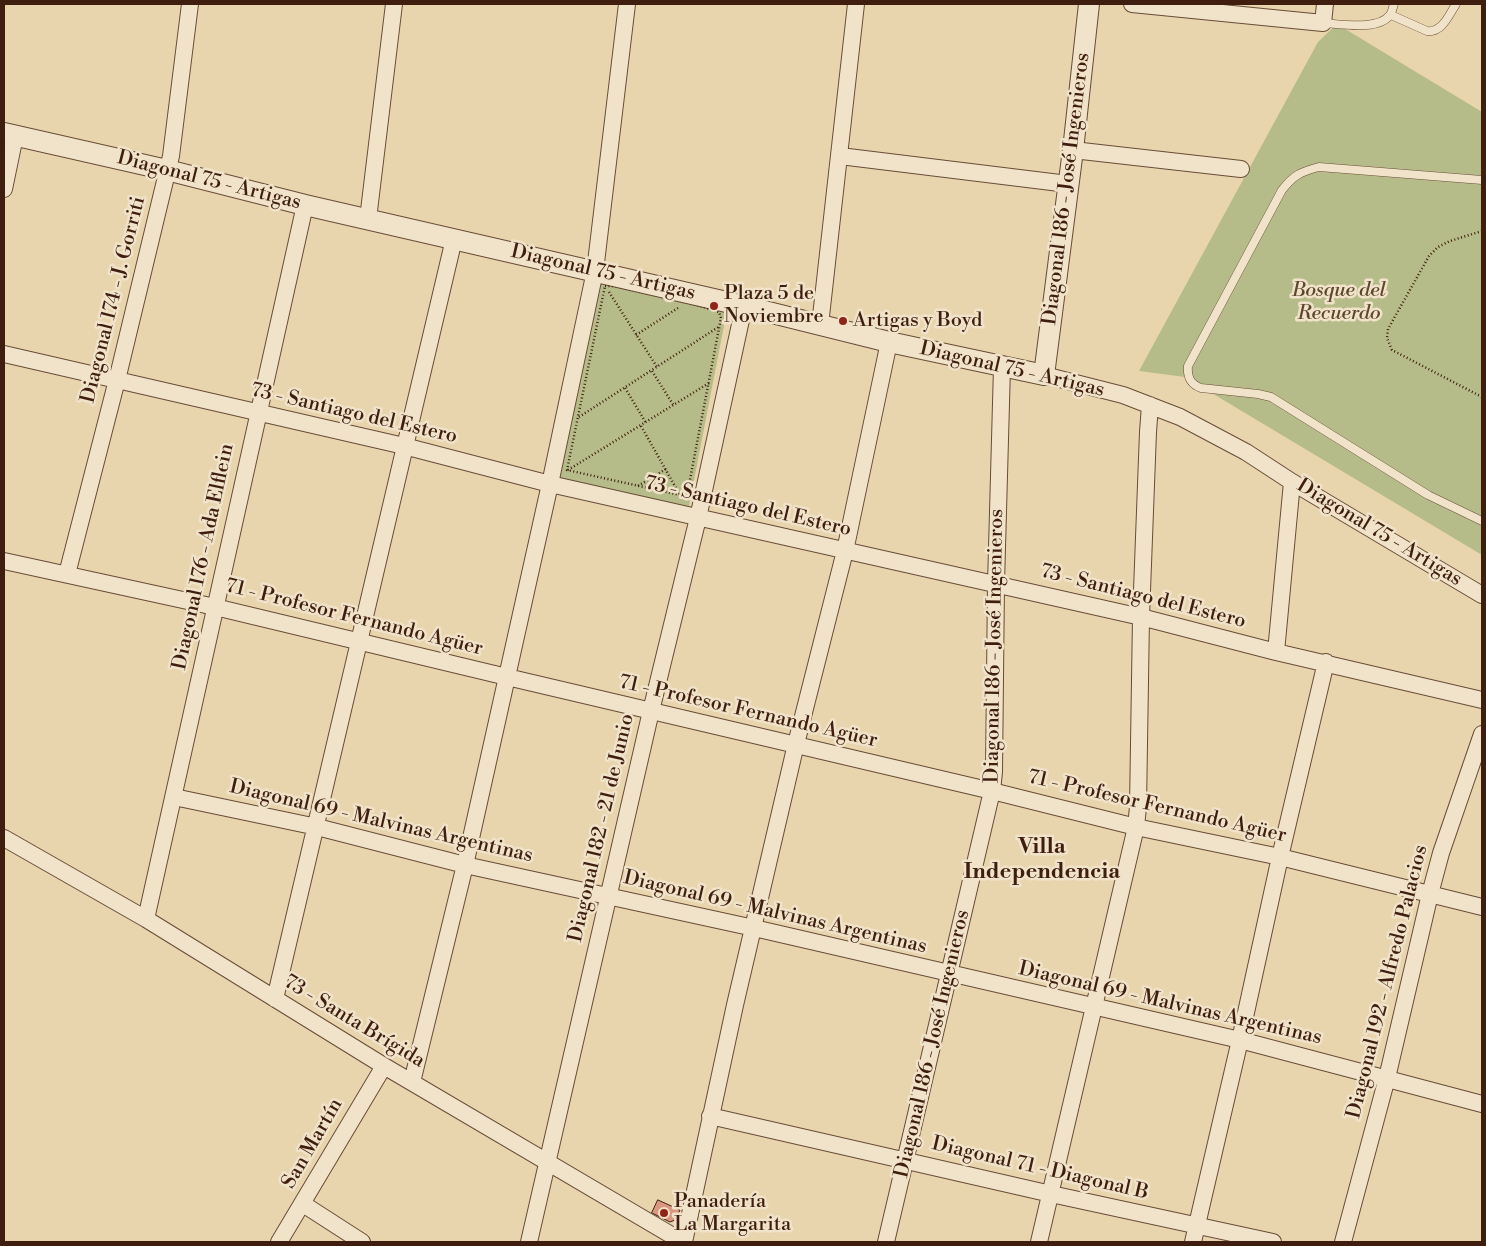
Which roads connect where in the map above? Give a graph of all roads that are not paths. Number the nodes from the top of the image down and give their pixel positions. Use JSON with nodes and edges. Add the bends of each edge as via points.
{"nodes":[{"id":1,"x":190,"y":4,"type":"edge"},
{"id":2,"x":394,"y":4,"type":"edge"},
{"id":3,"x":627,"y":4,"type":"edge"},
{"id":4,"x":856,"y":4,"type":"edge"},
{"id":5,"x":1089,"y":4,"type":"edge"},
{"id":6,"x":1132,"y":4,"type":"edge"},
{"id":7,"x":1325,"y":4,"type":"edge"},
{"id":8,"x":1394,"y":4,"type":"edge"},
{"id":9,"x":1456,"y":4,"type":"edge"},
{"id":10,"x":1391,"y":15,"type":"junction"},
{"id":11,"x":1323,"y":23,"type":"junction"},
{"id":12,"x":10,"y":134,"type":"edge"},
{"id":13,"x":1073,"y":150,"type":"junction"},
{"id":14,"x":840,"y":156,"type":"junction"},
{"id":15,"x":1241,"y":169,"type":"dead end"},
{"id":16,"x":167,"y":170,"type":"junction"},
{"id":17,"x":1482,"y":180,"type":"edge"},
{"id":18,"x":1068,"y":184,"type":"junction"},
{"id":19,"x":4,"y":189,"type":"edge"},
{"id":20,"x":305,"y":205,"type":"junction"},
{"id":21,"x":368,"y":219,"type":"junction"},
{"id":22,"x":454,"y":239,"type":"junction"},
{"id":23,"x":600,"y":279,"type":"junction"},
{"id":24,"x":744,"y":306,"type":"junction"},
{"id":25,"x":820,"y":325,"type":"junction"},
{"id":26,"x":889,"y":342,"type":"junction"},
{"id":27,"x":4,"y":354,"type":"edge"},
{"id":28,"x":1002,"y":367,"type":"junction"},
{"id":29,"x":1044,"y":374,"type":"junction"},
{"id":30,"x":117,"y":380,"type":"junction"},
{"id":31,"x":1150,"y":406,"type":"junction"},
{"id":32,"x":258,"y":413,"type":"junction"},
{"id":33,"x":404,"y":446,"type":"junction"},
{"id":34,"x":1292,"y":482,"type":"junction"},
{"id":35,"x":550,"y":484,"type":"junction"},
{"id":36,"x":698,"y":518,"type":"junction"},
{"id":37,"x":1482,"y":522,"type":"edge"},
{"id":38,"x":845,"y":551,"type":"junction"},
{"id":39,"x":4,"y":560,"type":"edge"},
{"id":40,"x":67,"y":574,"type":"junction"},
{"id":41,"x":996,"y":584,"type":"junction"},
{"id":42,"x":1482,"y":595,"type":"edge"},
{"id":43,"x":215,"y":606,"type":"junction"},
{"id":44,"x":1142,"y":617,"type":"junction"},
{"id":45,"x":360,"y":642,"type":"junction"},
{"id":46,"x":1276,"y":652,"type":"junction"},
{"id":47,"x":1326,"y":662,"type":"junction"},
{"id":48,"x":507,"y":677,"type":"junction"},
{"id":49,"x":1482,"y":700,"type":"edge"},
{"id":50,"x":651,"y":711,"type":"junction"},
{"id":51,"x":1482,"y":734,"type":"edge"},
{"id":52,"x":796,"y":744,"type":"junction"},
{"id":53,"x":992,"y":791,"type":"junction"},
{"id":54,"x":174,"y":797,"type":"junction"},
{"id":55,"x":317,"y":827,"type":"junction"},
{"id":56,"x":1136,"y":827,"type":"junction"},
{"id":57,"x":4,"y":838,"type":"edge"},
{"id":58,"x":1280,"y":857,"type":"junction"},
{"id":59,"x":466,"y":865,"type":"junction"},
{"id":60,"x":1430,"y":894,"type":"junction"},
{"id":61,"x":608,"y":897,"type":"junction"},
{"id":62,"x":1482,"y":907,"type":"edge"},
{"id":63,"x":146,"y":919,"type":"junction"},
{"id":64,"x":754,"y":928,"type":"junction"},
{"id":65,"x":948,"y":974,"type":"junction"},
{"id":66,"x":275,"y":999,"type":"junction"},
{"id":67,"x":1094,"y":1007,"type":"junction"},
{"id":68,"x":1240,"y":1040,"type":"junction"},
{"id":69,"x":384,"y":1066,"type":"junction"},
{"id":70,"x":1387,"y":1078,"type":"junction"},
{"id":71,"x":412,"y":1082,"type":"junction"},
{"id":72,"x":1482,"y":1104,"type":"edge"},
{"id":73,"x":710,"y":1116,"type":"junction"},
{"id":74,"x":906,"y":1160,"type":"junction"},
{"id":75,"x":548,"y":1162,"type":"junction"},
{"id":76,"x":1052,"y":1194,"type":"junction"},
{"id":77,"x":303,"y":1204,"type":"junction"},
{"id":78,"x":1197,"y":1226,"type":"junction"},
{"id":79,"x":279,"y":1242,"type":"edge"},
{"id":80,"x":362,"y":1242,"type":"edge"},
{"id":81,"x":529,"y":1242,"type":"edge"},
{"id":82,"x":683,"y":1242,"type":"edge"},
{"id":83,"x":886,"y":1242,"type":"edge"},
{"id":84,"x":1039,"y":1242,"type":"edge"},
{"id":85,"x":1193,"y":1242,"type":"edge"},
{"id":86,"x":1274,"y":1242,"type":"edge"},
{"id":87,"x":1343,"y":1242,"type":"edge"}],
"edges":[{"from":1,"to":16,"type":"street","name":"Diagonal 174 - J. Gorriti"},
{"from":2,"to":21,"type":"street"},
{"from":3,"to":23,"type":"street"},
{"from":4,"to":14,"type":"street"},
{"from":5,"to":13,"type":"street","name":"Diagonal 186 - José Ingenieros"},
{"from":6,"to":11,"type":"street"},
{"from":7,"to":11,"type":"street"},
{"from":8,"to":10,"type":"lane"},
{"from":9,"to":10,"type":"lane","via":[[1440,28],[1433,32]]},
{"from":10,"to":11,"type":"lane","via":[[1372,26]]},
{"from":12,"to":16,"type":"street","name":"Diagonal 75 - Artigas"},
{"from":12,"to":19,"type":"street"},
{"from":13,"to":15,"type":"street"},
{"from":13,"to":18,"type":"street","name":"Diagonal 186 - José Ingenieros"},
{"from":14,"to":18,"type":"street"},
{"from":14,"to":25,"type":"street"},
{"from":16,"to":20,"type":"street","name":"Diagonal 75 - Artigas"},
{"from":16,"to":30,"type":"street","name":"Diagonal 174 - J. Gorriti"},
{"from":17,"to":37,"type":"lane","via":[[1319,167],[1302,171],[1291,178],[1282,190],[1188,366],[1188,379],[1194,386],[1271,398],[1428,495]]},
{"from":18,"to":29,"type":"street","name":"Diagonal 186 - José Ingenieros"},
{"from":20,"to":21,"type":"street","name":"Diagonal 75 - Artigas"},
{"from":20,"to":32,"type":"street","name":"Diagonal 176 - Ada Elflein"},
{"from":21,"to":22,"type":"street","name":"Diagonal 75 - Artigas"},
{"from":22,"to":23,"type":"street","name":"Diagonal 75 - Artigas"},
{"from":22,"to":33,"type":"street"},
{"from":23,"to":24,"type":"street","name":"Diagonal 75 - Artigas"},
{"from":23,"to":35,"type":"street"},
{"from":24,"to":25,"type":"street","name":"Diagonal 75 - Artigas"},
{"from":24,"to":36,"type":"street","name":"Diagonal 182 - 21 de Junio"},
{"from":25,"to":26,"type":"street","name":"Diagonal 75 - Artigas"},
{"from":26,"to":28,"type":"street","name":"Diagonal 75 - Artigas"},
{"from":26,"to":38,"type":"street"},
{"from":27,"to":30,"type":"street","name":"73 - Santiago del Estero"},
{"from":28,"to":29,"type":"street","name":"Diagonal 75 - Artigas"},
{"from":28,"to":41,"type":"street","name":"Diagonal 186 - José Ingenieros"},
{"from":29,"to":31,"type":"street","name":"Diagonal 75 - Artigas","via":[[1123,395]]},
{"from":30,"to":32,"type":"street","name":"73 - Santiago del Estero"},
{"from":30,"to":40,"type":"street","name":"Diagonal 174 - J. Gorriti"},
{"from":31,"to":34,"type":"street","name":"Diagonal 75 - Artigas","via":[[1180,417],[1246,452]]},
{"from":31,"to":44,"type":"street"},
{"from":32,"to":33,"type":"street","name":"73 - Santiago del Estero"},
{"from":32,"to":43,"type":"street","name":"Diagonal 176 - Ada Elflein"},
{"from":33,"to":35,"type":"street","name":"73 - Santiago del Estero"},
{"from":33,"to":45,"type":"street"},
{"from":34,"to":42,"type":"street","name":"Diagonal 75 - Artigas"},
{"from":34,"to":46,"type":"street"},
{"from":35,"to":36,"type":"street","name":"73 - Santiago del Estero"},
{"from":35,"to":48,"type":"street"},
{"from":36,"to":38,"type":"street","name":"73 - Santiago del Estero"},
{"from":36,"to":50,"type":"street","name":"Diagonal 182 - 21 de Junio"},
{"from":38,"to":41,"type":"street","name":"73 - Santiago del Estero"},
{"from":38,"to":52,"type":"street"},
{"from":39,"to":40,"type":"street","name":"71 - Profesor Fernando Agüer"},
{"from":40,"to":43,"type":"street","name":"71 - Profesor Fernando Agüer"},
{"from":41,"to":44,"type":"street","name":"73 - Santiago del Estero"},
{"from":41,"to":53,"type":"street","name":"Diagonal 186 - José Ingenieros"},
{"from":43,"to":45,"type":"street","name":"71 - Profesor Fernando Agüer"},
{"from":43,"to":54,"type":"street","name":"Diagonal 176 - Ada Elflein"},
{"from":44,"to":46,"type":"street","name":"73 - Santiago del Estero"},
{"from":44,"to":56,"type":"street"},
{"from":45,"to":48,"type":"street","name":"71 - Profesor Fernando Agüer"},
{"from":45,"to":55,"type":"street"},
{"from":46,"to":47,"type":"street","name":"73 - Santiago del Estero"},
{"from":47,"to":49,"type":"street","name":"73 - Santiago del Estero"},
{"from":47,"to":58,"type":"street"},
{"from":48,"to":50,"type":"street","name":"71 - Profesor Fernando Agüer"},
{"from":48,"to":59,"type":"street"},
{"from":50,"to":52,"type":"street","name":"71 - Profesor Fernando Agüer"},
{"from":50,"to":61,"type":"street","name":"Diagonal 182 - 21 de Junio"},
{"from":51,"to":60,"type":"street","name":"Diagonal 192 - Alfredo Palacios"},
{"from":52,"to":53,"type":"street","name":"71 - Profesor Fernando Agüer"},
{"from":52,"to":64,"type":"street"},
{"from":53,"to":56,"type":"street","name":"71 - Profesor Fernando Agüer"},
{"from":53,"to":65,"type":"street","name":"Diagonal 186 - José Ingenieros"},
{"from":54,"to":55,"type":"street","name":"Diagonal 69 - Malvinas Argentinas"},
{"from":54,"to":63,"type":"street","name":"Diagonal 176 - Ada Elflein"},
{"from":55,"to":59,"type":"street","name":"Diagonal 69 - Malvinas Argentinas"},
{"from":55,"to":66,"type":"street"},
{"from":56,"to":58,"type":"street","name":"71 - Profesor Fernando Agüer"},
{"from":56,"to":67,"type":"street"},
{"from":57,"to":63,"type":"street","name":"73 - Santa Brígida"},
{"from":58,"to":60,"type":"street","name":"71 - Profesor Fernando Agüer"},
{"from":58,"to":68,"type":"street"},
{"from":59,"to":61,"type":"street","name":"Diagonal 69 - Malvinas Argentinas"},
{"from":59,"to":71,"type":"street"},
{"from":60,"to":62,"type":"street","name":"71 - Profesor Fernando Agüer"},
{"from":60,"to":70,"type":"street","name":"Diagonal 192 - Alfredo Palacios"},
{"from":61,"to":64,"type":"street","name":"Diagonal 69 - Malvinas Argentinas"},
{"from":61,"to":75,"type":"street","name":"Diagonal 182 - 21 de Junio"},
{"from":63,"to":66,"type":"street","name":"73 - Santa Brígida"},
{"from":64,"to":65,"type":"street","name":"Diagonal 69 - Malvinas Argentinas"},
{"from":64,"to":73,"type":"street"},
{"from":65,"to":67,"type":"street","name":"Diagonal 69 - Malvinas Argentinas"},
{"from":65,"to":74,"type":"street","name":"Diagonal 186 - José Ingenieros"},
{"from":66,"to":69,"type":"street","name":"73 - Santa Brígida"},
{"from":67,"to":68,"type":"street","name":"Diagonal 69 - Malvinas Argentinas"},
{"from":67,"to":76,"type":"street"},
{"from":68,"to":70,"type":"street","name":"Diagonal 69 - Malvinas Argentinas"},
{"from":68,"to":78,"type":"street"},
{"from":69,"to":71,"type":"street","name":"73 - Santa Brígida"},
{"from":69,"to":77,"type":"street","name":"San Martín"},
{"from":70,"to":72,"type":"street","name":"Diagonal 69 - Malvinas Argentinas"},
{"from":70,"to":87,"type":"street","name":"Diagonal 192 - Alfredo Palacios"},
{"from":71,"to":75,"type":"street","name":"73 - Santa Brígida"},
{"from":73,"to":74,"type":"street","name":"Diagonal 71 - Diagonal B"},
{"from":73,"to":82,"type":"street"},
{"from":74,"to":76,"type":"street","name":"Diagonal 71 - Diagonal B"},
{"from":74,"to":83,"type":"street","name":"Diagonal 186 - José Ingenieros"},
{"from":75,"to":81,"type":"street","name":"Diagonal 182 - 21 de Junio"},
{"from":75,"to":82,"type":"street","name":"73 - Santa Brígida"},
{"from":76,"to":78,"type":"street","name":"Diagonal 71 - Diagonal B"},
{"from":76,"to":84,"type":"street"},
{"from":77,"to":79,"type":"street","name":"San Martín"},
{"from":77,"to":80,"type":"street"},
{"from":78,"to":85,"type":"street"},
{"from":78,"to":86,"type":"street","name":"Diagonal 71 - Diagonal B"}]}
